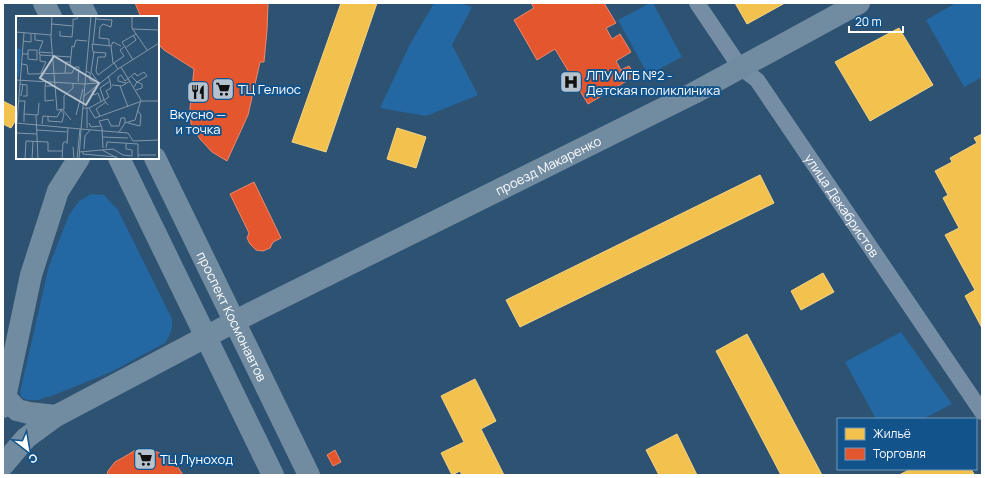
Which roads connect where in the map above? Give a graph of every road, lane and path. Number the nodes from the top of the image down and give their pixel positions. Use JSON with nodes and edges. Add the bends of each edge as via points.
{"nodes":[{"id":1,"x":44,"y":3,"type":"edge"},
{"id":2,"x":80,"y":3,"type":"edge"},
{"id":3,"x":698,"y":3,"type":"edge"},
{"id":4,"x":859,"y":3,"type":"edge"},
{"id":5,"x":50,"y":16,"type":"edge"},
{"id":6,"x":86,"y":16,"type":"edge"},
{"id":7,"x":740,"y":66,"type":"junction"},
{"id":8,"x":78,"y":159,"type":"edge"},
{"id":9,"x":119,"y":159,"type":"edge"},
{"id":10,"x":155,"y":159,"type":"edge"},
{"id":11,"x":234,"y":321,"type":"junction"},
{"id":12,"x":206,"y":336,"type":"junction"},
{"id":13,"x":4,"y":402,"type":"edge"},
{"id":14,"x":982,"y":412,"type":"edge"},
{"id":15,"x":56,"y":416,"type":"junction"},
{"id":16,"x":3,"y":465,"type":"edge"},
{"id":17,"x":273,"y":475,"type":"edge"},
{"id":18,"x":309,"y":475,"type":"edge"}],
"edges":[{"from":1,"to":5,"type":"main road"},
{"from":2,"to":6,"type":"main road"},
{"from":3,"to":7,"type":"street","name":"улица Декабристов"},
{"from":4,"to":7,"type":"main road","name":"проезд Макаренко"},
{"from":7,"to":11,"type":"main road","name":"проезд Макаренко","via":[[694,92]]},
{"from":7,"to":14,"type":"street","name":"улица Декабристов","via":[[757,80]]},
{"from":8,"to":13,"type":"main road","via":[[58,191],[31,275]]},
{"from":9,"to":12,"type":"main road"},
{"from":10,"to":11,"type":"main road","name":"проспект Космонавтов"},
{"from":11,"to":12,"type":"main road","name":"проезд Макаренко"},
{"from":11,"to":18,"type":"main road","name":"проспект Космонавтов"},
{"from":12,"to":15,"type":"main road","name":"проезд Макаренко"},
{"from":12,"to":17,"type":"main road"},
{"from":13,"to":15,"type":"main road","via":[[17,410]]},
{"from":15,"to":16,"type":"main road","name":"проезд Макаренко","via":[[26,438]]}]}
